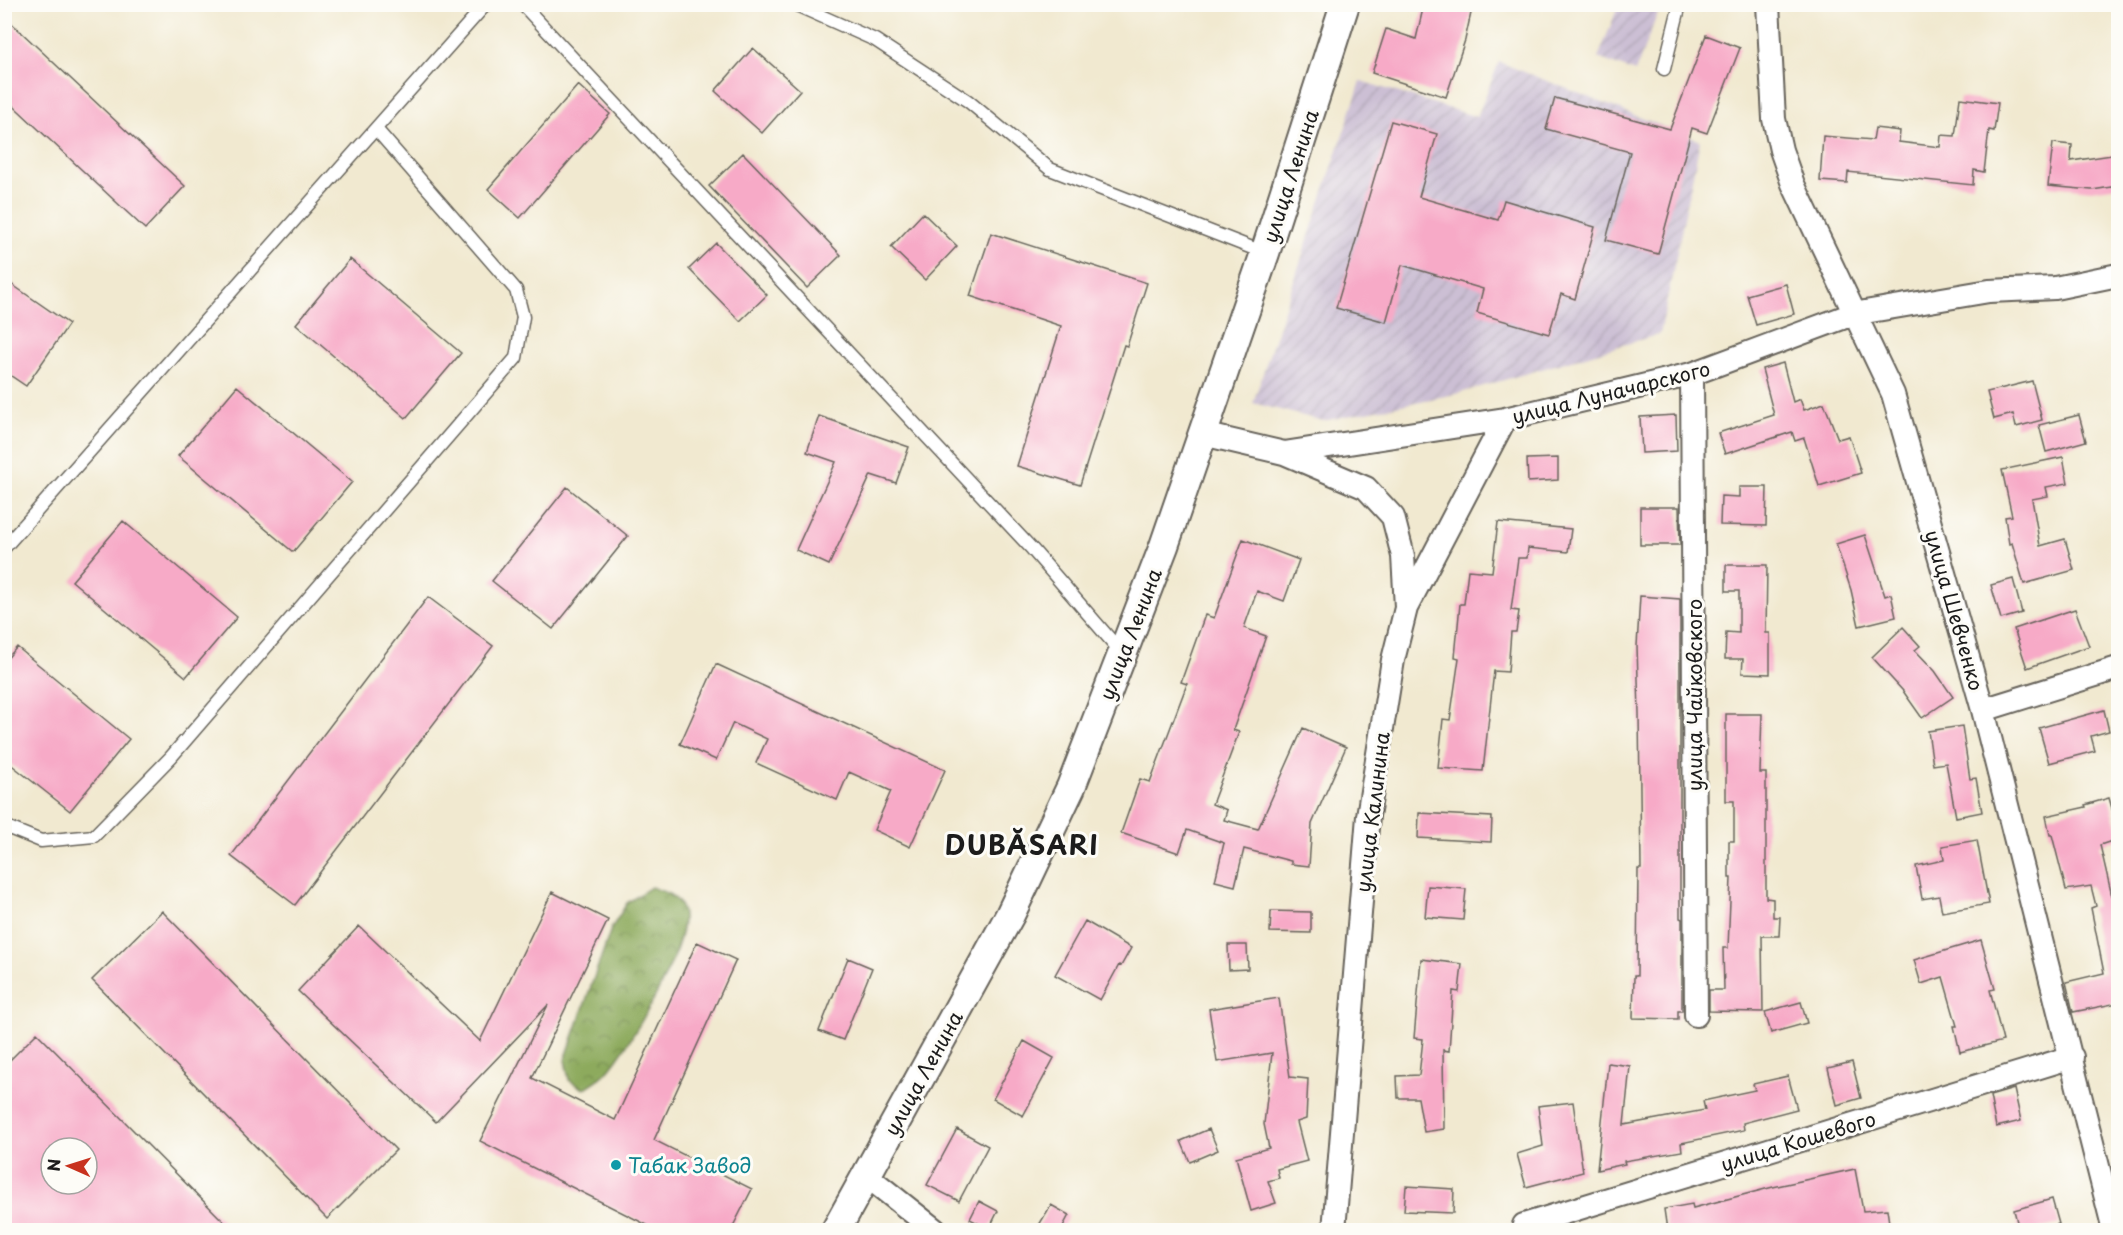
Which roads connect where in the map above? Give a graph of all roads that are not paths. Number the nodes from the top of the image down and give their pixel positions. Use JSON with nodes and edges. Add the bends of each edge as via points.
{"nodes":[{"id":1,"x":486,"y":4,"type":"edge"},
{"id":2,"x":522,"y":4,"type":"edge"},
{"id":3,"x":794,"y":4,"type":"edge"},
{"id":4,"x":1345,"y":4,"type":"edge"},
{"id":5,"x":1680,"y":4,"type":"edge"},
{"id":6,"x":1768,"y":4,"type":"edge"},
{"id":7,"x":1664,"y":69,"type":"dead end"},
{"id":8,"x":376,"y":129,"type":"junction"},
{"id":9,"x":1265,"y":254,"type":"junction"},
{"id":10,"x":2118,"y":276,"type":"edge"},
{"id":11,"x":1853,"y":314,"type":"junction"},
{"id":12,"x":1692,"y":374,"type":"junction"},
{"id":13,"x":1505,"y":419,"type":"junction"},
{"id":14,"x":1203,"y":434,"type":"junction"},
{"id":15,"x":1284,"y":453,"type":"junction"},
{"id":16,"x":4,"y":548,"type":"edge"},
{"id":17,"x":1406,"y":608,"type":"junction"},
{"id":18,"x":1123,"y":653,"type":"junction"},
{"id":19,"x":2118,"y":668,"type":"edge"},
{"id":20,"x":1983,"y":710,"type":"junction"},
{"id":21,"x":4,"y":826,"type":"edge"},
{"id":22,"x":1696,"y":1015,"type":"dead end"},
{"id":23,"x":2072,"y":1057,"type":"junction"},
{"id":24,"x":867,"y":1176,"type":"junction"},
{"id":25,"x":1524,"y":1225,"type":"dead end"},
{"id":26,"x":836,"y":1230,"type":"edge"},
{"id":27,"x":936,"y":1230,"type":"edge"},
{"id":28,"x":1335,"y":1230,"type":"edge"},
{"id":29,"x":2114,"y":1230,"type":"edge"}],
"edges":[{"from":1,"to":8,"type":"lane"},
{"from":2,"to":18,"type":"lane","via":[[1032,549]]},
{"from":3,"to":9,"type":"lane","via":[[875,40],[950,88],[1050,169]]},
{"from":4,"to":9,"type":"street","name":"улица Ленина"},
{"from":5,"to":7,"type":"lane"},
{"from":6,"to":11,"type":"street","name":"улица Шевченко","via":[[1774,119],[1781,150]]},
{"from":8,"to":16,"type":"lane"},
{"from":8,"to":21,"type":"lane","via":[[516,290],[523,317],[516,358],[171,757],[94,836],[41,841]]},
{"from":9,"to":14,"type":"street","name":"улица Ленина"},
{"from":10,"to":11,"type":"street","name":"улица Луначарского","via":[[2055,288],[1989,291]]},
{"from":11,"to":12,"type":"street","name":"улица Луначарского"},
{"from":11,"to":20,"type":"street","name":"улица Шевченко","via":[[1893,394]]},
{"from":12,"to":13,"type":"street","name":"улица Луначарского"},
{"from":12,"to":22,"type":"street","name":"улица Чайковского"},
{"from":13,"to":15,"type":"street","name":"улица Луначарского"},
{"from":13,"to":17,"type":"street","name":"улица Калинина"},
{"from":14,"to":15,"type":"street","name":"улица Луначарского"},
{"from":14,"to":18,"type":"street","name":"улица Ленина"},
{"from":15,"to":17,"type":"street","via":[[1366,489],[1393,518],[1403,556]]},
{"from":17,"to":28,"type":"street","name":"улица Калинина","via":[[1393,660],[1368,816]]},
{"from":18,"to":24,"type":"street","name":"улица Ленина","via":[[1071,787],[1010,915]]},
{"from":19,"to":20,"type":"street"},
{"from":20,"to":23,"type":"street","name":"улица Шевченко"},
{"from":23,"to":25,"type":"street","name":"улица Кошевого"},
{"from":23,"to":29,"type":"street","name":"улица Шевченко"},
{"from":24,"to":26,"type":"street","name":"улица Ленина"},
{"from":24,"to":27,"type":"street"}]}
